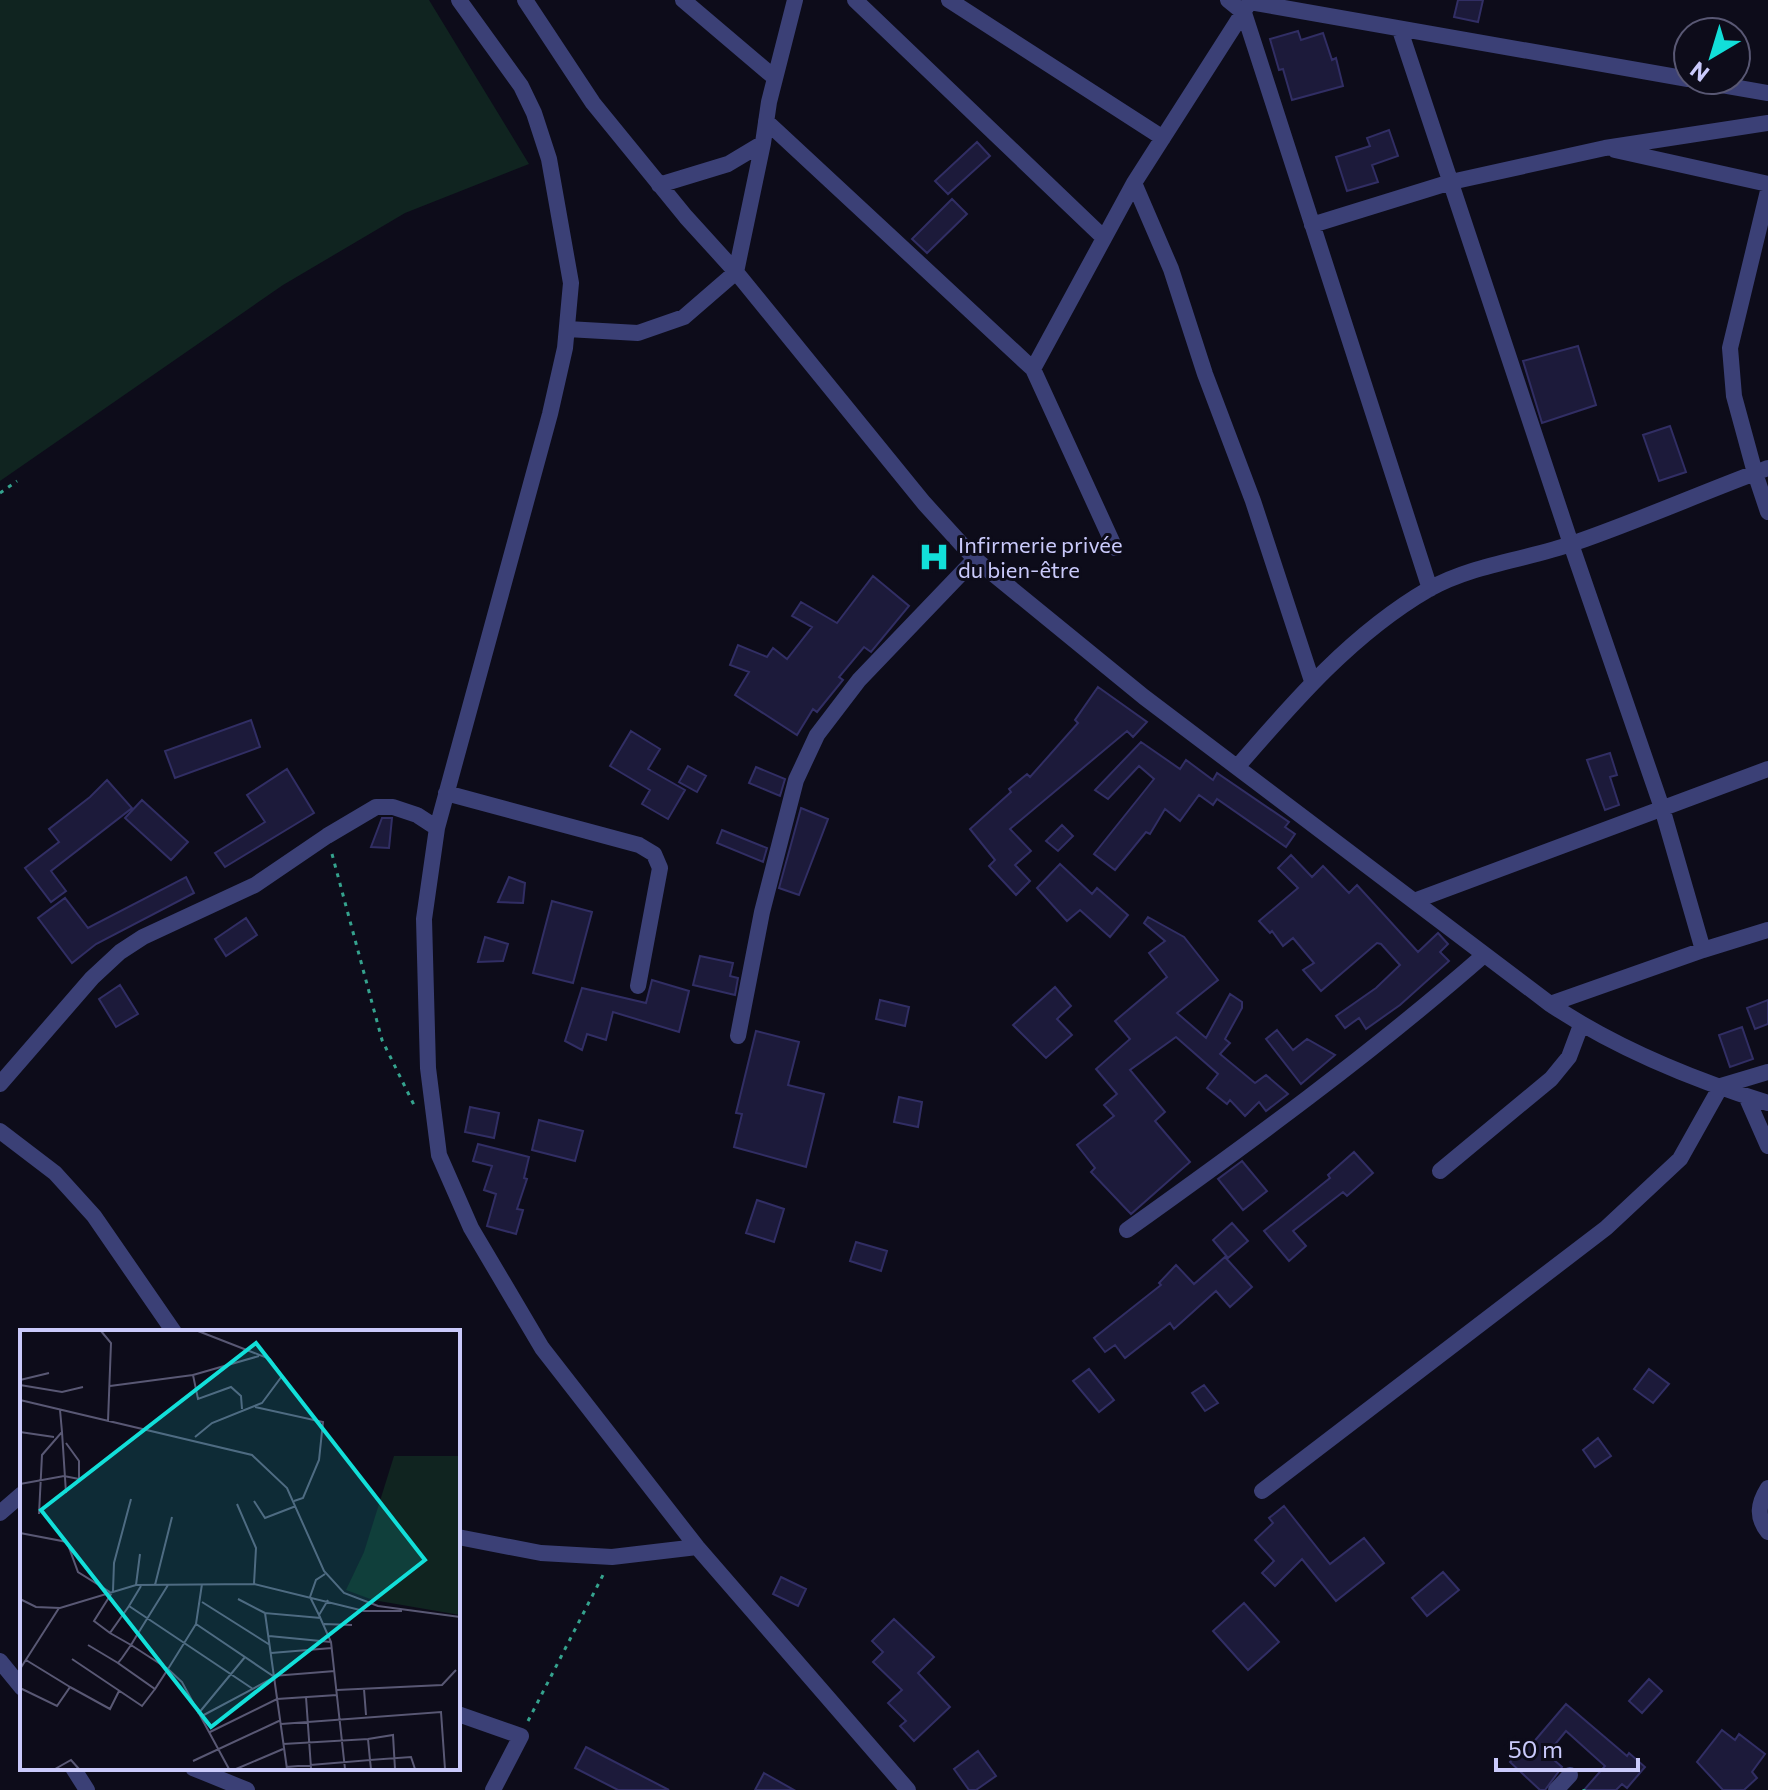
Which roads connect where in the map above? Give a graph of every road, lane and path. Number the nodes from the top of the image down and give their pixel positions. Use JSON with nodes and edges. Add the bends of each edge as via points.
{"nodes":[{"id":1,"x":459,"y":0,"type":"edge"},
{"id":2,"x":525,"y":0,"type":"edge"},
{"id":3,"x":683,"y":0,"type":"edge"},
{"id":4,"x":795,"y":0,"type":"edge"},
{"id":5,"x":855,"y":0,"type":"edge"},
{"id":6,"x":949,"y":0,"type":"edge"},
{"id":7,"x":1228,"y":0,"type":"edge"},
{"id":8,"x":1248,"y":5,"type":"edge"},
{"id":9,"x":1400,"y":30,"type":"junction"},
{"id":10,"x":1672,"y":77,"type":"edge"},
{"id":11,"x":775,"y":78,"type":"junction"},
{"id":12,"x":766,"y":121,"type":"junction"},
{"id":13,"x":1768,"y":123,"type":"edge"},
{"id":14,"x":1163,"y":138,"type":"junction"},
{"id":15,"x":763,"y":143,"type":"junction"},
{"id":16,"x":1605,"y":148,"type":"junction"},
{"id":17,"x":1451,"y":182,"type":"junction"},
{"id":18,"x":1134,"y":183,"type":"junction"},
{"id":19,"x":1768,"y":184,"type":"edge"},
{"id":20,"x":659,"y":185,"type":"junction"},
{"id":21,"x":1768,"y":191,"type":"edge"},
{"id":22,"x":1312,"y":225,"type":"junction"},
{"id":23,"x":1104,"y":238,"type":"junction"},
{"id":24,"x":736,"y":272,"type":"junction"},
{"id":25,"x":567,"y":329,"type":"junction"},
{"id":26,"x":1033,"y":369,"type":"junction"},
{"id":27,"x":1761,"y":470,"type":"edge"},
{"id":28,"x":17,"y":481,"type":"dead end"},
{"id":29,"x":0,"y":493,"type":"edge"},
{"id":30,"x":1768,"y":512,"type":"edge"},
{"id":31,"x":1571,"y":544,"type":"junction"},
{"id":32,"x":1115,"y":548,"type":"dead end"},
{"id":33,"x":975,"y":559,"type":"junction"},
{"id":34,"x":1430,"y":589,"type":"junction"},
{"id":35,"x":1312,"y":681,"type":"junction"},
{"id":36,"x":1238,"y":766,"type":"junction"},
{"id":37,"x":1768,"y":769,"type":"edge"},
{"id":38,"x":446,"y":793,"type":"junction"},
{"id":39,"x":1662,"y":808,"type":"junction"},
{"id":40,"x":437,"y":828,"type":"junction"},
{"id":41,"x":327,"y":836,"type":"junction"},
{"id":42,"x":1414,"y":901,"type":"junction"},
{"id":43,"x":1768,"y":930,"type":"edge"},
{"id":44,"x":1703,"y":950,"type":"junction"},
{"id":45,"x":1484,"y":955,"type":"junction"},
{"id":46,"x":638,"y":986,"type":"dead end"},
{"id":47,"x":1550,"y":1004,"type":"junction"},
{"id":48,"x":1581,"y":1025,"type":"junction"},
{"id":49,"x":738,"y":1036,"type":"dead end"},
{"id":50,"x":1768,"y":1072,"type":"edge"},
{"id":51,"x":0,"y":1084,"type":"edge"},
{"id":52,"x":1721,"y":1086,"type":"junction"},
{"id":53,"x":1746,"y":1096,"type":"junction"},
{"id":54,"x":1768,"y":1103,"type":"edge"},
{"id":55,"x":418,"y":1112,"type":"dead end"},
{"id":56,"x":0,"y":1131,"type":"edge"},
{"id":57,"x":1768,"y":1146,"type":"edge"},
{"id":58,"x":1440,"y":1171,"type":"dead end"},
{"id":59,"x":1127,"y":1230,"type":"dead end"},
{"id":60,"x":173,"y":1330,"type":"edge"},
{"id":61,"x":1768,"y":1488,"type":"edge"},
{"id":62,"x":1262,"y":1491,"type":"dead end"},
{"id":63,"x":20,"y":1496,"type":"edge"},
{"id":64,"x":0,"y":1513,"type":"edge"},
{"id":65,"x":1768,"y":1532,"type":"edge"},
{"id":66,"x":460,"y":1537,"type":"edge"},
{"id":67,"x":697,"y":1547,"type":"junction"},
{"id":68,"x":612,"y":1557,"type":"junction"},
{"id":69,"x":0,"y":1661,"type":"edge"},
{"id":70,"x":20,"y":1686,"type":"edge"},
{"id":71,"x":460,"y":1715,"type":"edge"},
{"id":72,"x":521,"y":1736,"type":"junction"},
{"id":73,"x":74,"y":1770,"type":"edge"},
{"id":74,"x":198,"y":1770,"type":"edge"},
{"id":75,"x":1570,"y":1775,"type":"dead end"},
{"id":76,"x":87,"y":1790,"type":"edge"},
{"id":77,"x":247,"y":1790,"type":"edge"},
{"id":78,"x":493,"y":1790,"type":"edge"},
{"id":79,"x":908,"y":1790,"type":"edge"},
{"id":80,"x":1556,"y":1790,"type":"edge"}],
"edges":[{"from":1,"to":25,"type":"street","via":[[521,86],[534,113],[549,159],[571,283]]},
{"from":2,"to":20,"type":"street","via":[[593,103]]},
{"from":3,"to":11,"type":"street"},
{"from":4,"to":11,"type":"street"},
{"from":5,"to":23,"type":"street"},
{"from":6,"to":14,"type":"street"},
{"from":7,"to":8,"type":"street"},
{"from":8,"to":9,"type":"street"},
{"from":8,"to":14,"type":"street"},
{"from":8,"to":22,"type":"street"},
{"from":9,"to":10,"type":"street"},
{"from":9,"to":17,"type":"street"},
{"from":11,"to":12,"type":"street"},
{"from":12,"to":15,"type":"street"},
{"from":12,"to":26,"type":"street"},
{"from":13,"to":16,"type":"street"},
{"from":14,"to":18,"type":"street"},
{"from":15,"to":20,"type":"street","via":[[728,164]]},
{"from":15,"to":24,"type":"street"},
{"from":16,"to":17,"type":"street"},
{"from":16,"to":19,"type":"street"},
{"from":17,"to":22,"type":"street"},
{"from":17,"to":31,"type":"street"},
{"from":18,"to":23,"type":"street"},
{"from":18,"to":35,"type":"street","via":[[1171,269]]},
{"from":20,"to":24,"type":"street"},
{"from":21,"to":27,"type":"street","via":[[1730,348],[1734,396]]},
{"from":22,"to":34,"type":"street"},
{"from":23,"to":26,"type":"street"},
{"from":24,"to":25,"type":"street","via":[[684,317],[638,333]]},
{"from":24,"to":33,"type":"street"},
{"from":25,"to":38,"type":"street","via":[[550,414]]},
{"from":26,"to":32,"type":"street"},
{"from":27,"to":30,"type":"street"},
{"from":27,"to":31,"type":"street"},
{"from":28,"to":29,"type":"path"},
{"from":31,"to":34,"type":"street","via":[[1482,567]]},
{"from":31,"to":39,"type":"street"},
{"from":33,"to":36,"type":"street"},
{"from":33,"to":49,"type":"street","via":[[859,680],[817,735],[796,780]]},
{"from":34,"to":35,"type":"street"},
{"from":35,"to":36,"type":"street"},
{"from":36,"to":42,"type":"street"},
{"from":37,"to":39,"type":"street"},
{"from":38,"to":40,"type":"street"},
{"from":38,"to":46,"type":"street","via":[[639,845],[654,854],[660,868]]},
{"from":39,"to":42,"type":"street"},
{"from":39,"to":44,"type":"street"},
{"from":40,"to":41,"type":"street","via":[[417,815],[376,807]]},
{"from":40,"to":67,"type":"street","via":[[424,919],[428,1068],[439,1155],[471,1228],[542,1348]]},
{"from":41,"to":51,"type":"street","via":[[255,885],[120,952]]},
{"from":41,"to":55,"type":"path","via":[[382,1040]]},
{"from":42,"to":45,"type":"street"},
{"from":43,"to":44,"type":"street"},
{"from":44,"to":47,"type":"street"},
{"from":45,"to":47,"type":"street"},
{"from":45,"to":59,"type":"street","via":[[1325,1085]]},
{"from":47,"to":48,"type":"street"},
{"from":48,"to":52,"type":"street","via":[[1671,1070]]},
{"from":48,"to":58,"type":"street","via":[[1569,1057],[1551,1079]]},
{"from":50,"to":52,"type":"street"},
{"from":52,"to":53,"type":"street"},
{"from":52,"to":62,"type":"street","via":[[1680,1159],[1606,1228]]},
{"from":53,"to":54,"type":"street"},
{"from":53,"to":57,"type":"street"},
{"from":56,"to":60,"type":"street","via":[[55,1173],[94,1216]]},
{"from":61,"to":65,"type":"street","via":[[1758,1511]]},
{"from":63,"to":64,"type":"street"},
{"from":66,"to":68,"type":"street","via":[[541,1553]]},
{"from":67,"to":68,"type":"street"},
{"from":67,"to":79,"type":"street"},
{"from":68,"to":72,"type":"path"},
{"from":69,"to":70,"type":"street"},
{"from":71,"to":72,"type":"street"},
{"from":72,"to":78,"type":"street"},
{"from":73,"to":76,"type":"street"},
{"from":74,"to":77,"type":"street"},
{"from":75,"to":80,"type":"street"}]}
